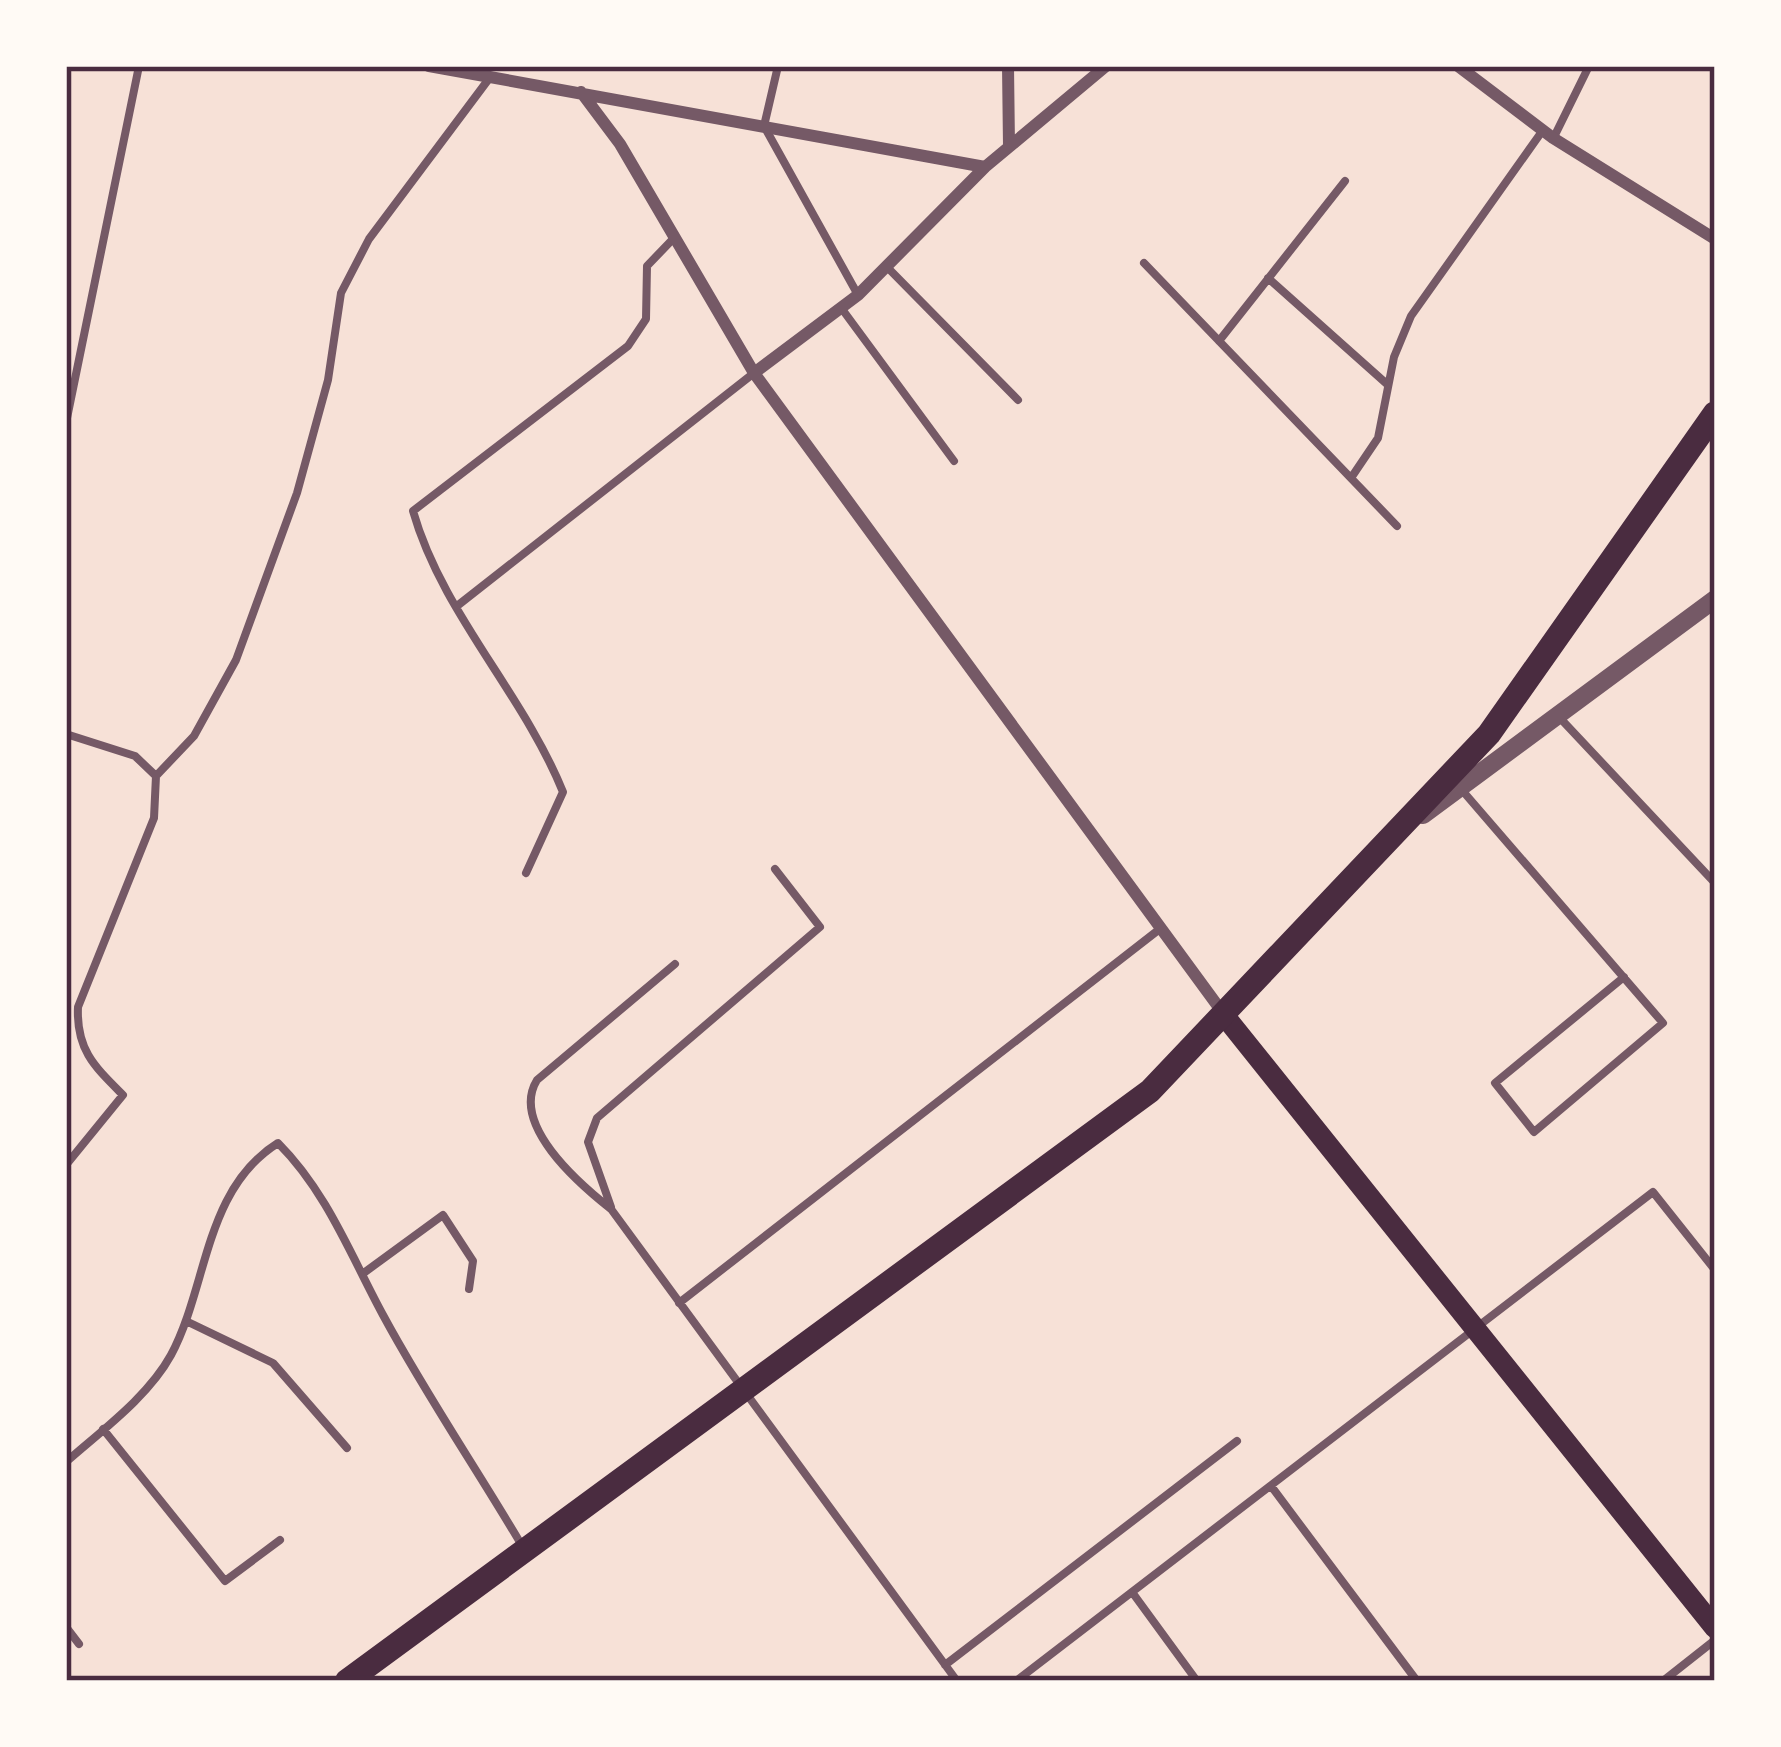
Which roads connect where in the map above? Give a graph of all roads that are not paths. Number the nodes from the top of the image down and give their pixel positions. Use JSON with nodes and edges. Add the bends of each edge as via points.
{"nodes":[{"id":1,"x":139,"y":66,"type":"edge"},
{"id":2,"x":429,"y":66,"type":"edge"},
{"id":3,"x":778,"y":66,"type":"edge"},
{"id":4,"x":1008,"y":66,"type":"edge"},
{"id":5,"x":1106,"y":66,"type":"edge"},
{"id":6,"x":1458,"y":66,"type":"edge"},
{"id":7,"x":1589,"y":66,"type":"edge"},
{"id":8,"x":491,"y":76,"type":"junction"},
{"id":9,"x":581,"y":92,"type":"junction"},
{"id":10,"x":764,"y":126,"type":"junction"},
{"id":11,"x":1548,"y":134,"type":"junction"},
{"id":12,"x":1009,"y":146,"type":"junction"},
{"id":13,"x":985,"y":167,"type":"junction"},
{"id":14,"x":1345,"y":181,"type":"dead end"},
{"id":15,"x":1715,"y":239,"type":"edge"},
{"id":16,"x":672,"y":240,"type":"junction"},
{"id":17,"x":1144,"y":262,"type":"dead end"},
{"id":18,"x":886,"y":266,"type":"junction"},
{"id":19,"x":1268,"y":278,"type":"junction"},
{"id":20,"x":857,"y":295,"type":"junction"},
{"id":21,"x":841,"y":307,"type":"junction"},
{"id":22,"x":1219,"y":340,"type":"junction"},
{"id":23,"x":754,"y":374,"type":"junction"},
{"id":24,"x":1388,"y":385,"type":"junction"},
{"id":25,"x":1018,"y":400,"type":"dead end"},
{"id":26,"x":1715,"y":413,"type":"edge"},
{"id":27,"x":66,"y":423,"type":"edge"},
{"id":28,"x":954,"y":461,"type":"dead end"},
{"id":29,"x":1351,"y":478,"type":"junction"},
{"id":30,"x":1397,"y":526,"type":"dead end"},
{"id":31,"x":1715,"y":599,"type":"edge"},
{"id":32,"x":457,"y":606,"type":"junction"},
{"id":33,"x":1558,"y":716,"type":"junction"},
{"id":34,"x":66,"y":734,"type":"edge"},
{"id":35,"x":156,"y":776,"type":"junction"},
{"id":36,"x":1460,"y":788,"type":"junction"},
{"id":37,"x":1385,"y":843,"type":"junction"},
{"id":38,"x":775,"y":868,"type":"dead end"},
{"id":39,"x":526,"y":873,"type":"dead end"},
{"id":40,"x":1715,"y":883,"type":"edge"},
{"id":41,"x":1161,"y":928,"type":"junction"},
{"id":42,"x":675,"y":964,"type":"dead end"},
{"id":43,"x":1624,"y":977,"type":"junction"},
{"id":44,"x":1223,"y":1013,"type":"junction"},
{"id":45,"x":66,"y":1165,"type":"edge"},
{"id":46,"x":611,"y":1209,"type":"junction"},
{"id":47,"x":1715,"y":1270,"type":"edge"},
{"id":48,"x":365,"y":1272,"type":"junction"},
{"id":49,"x":469,"y":1289,"type":"dead end"},
{"id":50,"x":679,"y":1303,"type":"junction"},
{"id":51,"x":186,"y":1321,"type":"junction"},
{"id":52,"x":1476,"y":1329,"type":"junction"},
{"id":53,"x":742,"y":1390,"type":"junction"},
{"id":54,"x":103,"y":1429,"type":"junction"},
{"id":55,"x":1237,"y":1441,"type":"dead end"},
{"id":56,"x":347,"y":1448,"type":"dead end"},
{"id":57,"x":66,"y":1462,"type":"edge"},
{"id":58,"x":1271,"y":1486,"type":"junction"},
{"id":59,"x":280,"y":1540,"type":"dead end"},
{"id":60,"x":525,"y":1550,"type":"junction"},
{"id":61,"x":1132,"y":1592,"type":"junction"},
{"id":62,"x":66,"y":1627,"type":"edge"},
{"id":63,"x":1715,"y":1628,"type":"edge"},
{"id":64,"x":1715,"y":1640,"type":"edge"},
{"id":65,"x":79,"y":1644,"type":"dead end"},
{"id":66,"x":945,"y":1665,"type":"junction"},
{"id":67,"x":347,"y":1681,"type":"edge"},
{"id":68,"x":957,"y":1681,"type":"edge"},
{"id":69,"x":1016,"y":1681,"type":"edge"},
{"id":70,"x":1197,"y":1681,"type":"edge"},
{"id":71,"x":1418,"y":1681,"type":"edge"},
{"id":72,"x":1663,"y":1681,"type":"edge"}],
"edges":[{"from":1,"to":27,"type":"lane"},
{"from":2,"to":8,"type":"street"},
{"from":3,"to":10,"type":"lane"},
{"from":4,"to":12,"type":"street"},
{"from":5,"to":12,"type":"street"},
{"from":6,"to":11,"type":"street"},
{"from":7,"to":11,"type":"lane"},
{"from":8,"to":9,"type":"street"},
{"from":8,"to":35,"type":"lane","via":[[369,239],[341,293],[297,493],[236,660],[194,736]]},
{"from":9,"to":10,"type":"street"},
{"from":9,"to":16,"type":"street"},
{"from":10,"to":13,"type":"street"},
{"from":10,"to":20,"type":"lane"},
{"from":11,"to":15,"type":"street"},
{"from":11,"to":24,"type":"lane","via":[[1411,316]]},
{"from":12,"to":13,"type":"street"},
{"from":13,"to":18,"type":"street"},
{"from":14,"to":19,"type":"lane"},
{"from":16,"to":23,"type":"street"},
{"from":16,"to":32,"type":"lane","via":[[646,266],[646,319],[628,346],[413,511],[426,556]]},
{"from":17,"to":22,"type":"lane"},
{"from":18,"to":20,"type":"street"},
{"from":18,"to":25,"type":"lane"},
{"from":19,"to":22,"type":"lane"},
{"from":19,"to":24,"type":"lane"},
{"from":20,"to":21,"type":"street"},
{"from":21,"to":23,"type":"street"},
{"from":21,"to":28,"type":"lane"},
{"from":22,"to":29,"type":"lane"},
{"from":23,"to":32,"type":"lane"},
{"from":23,"to":41,"type":"street"},
{"from":24,"to":29,"type":"lane","via":[[1378,438]]},
{"from":26,"to":37,"type":"main road","via":[[1489,734]]},
{"from":29,"to":30,"type":"lane"},
{"from":31,"to":33,"type":"street"},
{"from":32,"to":39,"type":"lane","via":[[547,751],[563,791]]},
{"from":33,"to":36,"type":"street"},
{"from":33,"to":40,"type":"lane"},
{"from":34,"to":35,"type":"lane","via":[[135,756]]},
{"from":35,"to":45,"type":"lane","via":[[154,818],[78,1007],[76,1033],[86,1058],[124,1095]]},
{"from":36,"to":37,"type":"street"},
{"from":36,"to":43,"type":"lane"},
{"from":37,"to":44,"type":"main road"},
{"from":38,"to":46,"type":"lane","via":[[820,927],[597,1118],[588,1142]]},
{"from":41,"to":44,"type":"street"},
{"from":41,"to":50,"type":"lane"},
{"from":42,"to":46,"type":"lane","via":[[528,1094],[530,1118]]},
{"from":43,"to":43,"type":"lane","via":[[1663,1023],[1534,1132],[1495,1083]]},
{"from":44,"to":52,"type":"main road"},
{"from":44,"to":53,"type":"main road","via":[[1150,1091]]},
{"from":46,"to":50,"type":"lane"},
{"from":47,"to":52,"type":"lane","via":[[1654,1192]]},
{"from":48,"to":49,"type":"lane","via":[[443,1215],[473,1261]]},
{"from":48,"to":51,"type":"lane","via":[[278,1144],[262,1154],[210,1232]]},
{"from":48,"to":60,"type":"lane"},
{"from":50,"to":53,"type":"lane"},
{"from":51,"to":54,"type":"lane","via":[[169,1360]]},
{"from":51,"to":56,"type":"lane","via":[[273,1364]]},
{"from":52,"to":58,"type":"lane"},
{"from":52,"to":63,"type":"main road"},
{"from":53,"to":60,"type":"main road"},
{"from":53,"to":66,"type":"lane"},
{"from":54,"to":57,"type":"lane"},
{"from":54,"to":59,"type":"lane","via":[[225,1581]]},
{"from":55,"to":66,"type":"lane"},
{"from":58,"to":61,"type":"lane"},
{"from":58,"to":71,"type":"lane"},
{"from":60,"to":67,"type":"main road"},
{"from":61,"to":69,"type":"lane"},
{"from":61,"to":70,"type":"lane"},
{"from":62,"to":65,"type":"lane"},
{"from":64,"to":72,"type":"lane"},
{"from":66,"to":68,"type":"lane"}]}
